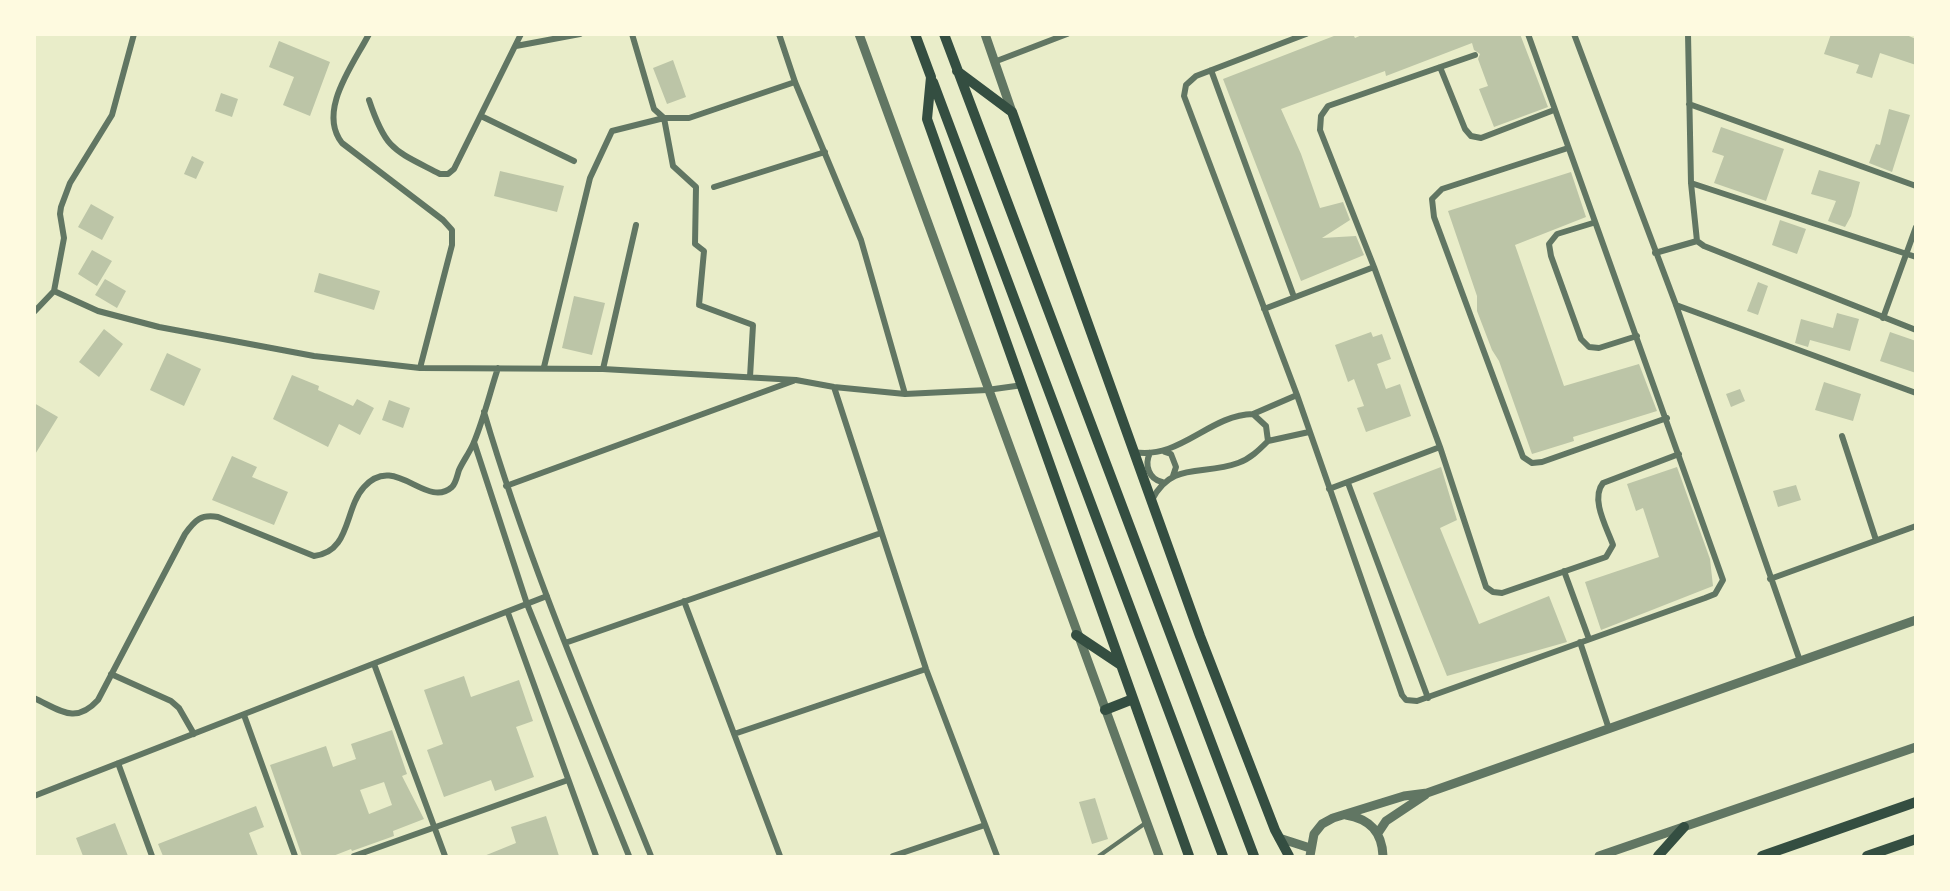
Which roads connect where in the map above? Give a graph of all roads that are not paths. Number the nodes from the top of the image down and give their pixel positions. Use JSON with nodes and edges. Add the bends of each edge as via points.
{"nodes":[{"id":1,"x":134,"y":34,"type":"edge"},
{"id":2,"x":369,"y":34,"type":"edge"},
{"id":3,"x":521,"y":34,"type":"edge"},
{"id":4,"x":580,"y":34,"type":"edge"},
{"id":5,"x":632,"y":34,"type":"edge"},
{"id":6,"x":779,"y":34,"type":"edge"},
{"id":7,"x":859,"y":34,"type":"edge"},
{"id":8,"x":915,"y":34,"type":"edge"},
{"id":9,"x":944,"y":34,"type":"edge"},
{"id":10,"x":985,"y":34,"type":"edge"},
{"id":11,"x":1067,"y":34,"type":"edge"},
{"id":12,"x":1306,"y":34,"type":"edge"},
{"id":13,"x":1528,"y":34,"type":"edge"},
{"id":14,"x":1574,"y":34,"type":"edge"},
{"id":15,"x":1688,"y":34,"type":"edge"},
{"id":16,"x":516,"y":46,"type":"junction"},
{"id":17,"x":1475,"y":55,"type":"dead end"},
{"id":18,"x":994,"y":62,"type":"junction"},
{"id":19,"x":1440,"y":67,"type":"junction"},
{"id":20,"x":1211,"y":70,"type":"junction"},
{"id":21,"x":957,"y":71,"type":"junction"},
{"id":22,"x":931,"y":77,"type":"junction"},
{"id":23,"x":795,"y":82,"type":"junction"},
{"id":24,"x":369,"y":100,"type":"dead end"},
{"id":25,"x":1689,"y":104,"type":"junction"},
{"id":26,"x":1554,"y":110,"type":"junction"},
{"id":27,"x":1012,"y":112,"type":"junction"},
{"id":28,"x":481,"y":116,"type":"junction"},
{"id":29,"x":664,"y":118,"type":"junction"},
{"id":30,"x":1568,"y":148,"type":"junction"},
{"id":31,"x":825,"y":152,"type":"junction"},
{"id":32,"x":574,"y":160,"type":"dead end"},
{"id":33,"x":1691,"y":183,"type":"junction"},
{"id":34,"x":1916,"y":186,"type":"edge"},
{"id":35,"x":714,"y":187,"type":"dead end"},
{"id":36,"x":1593,"y":223,"type":"junction"},
{"id":37,"x":636,"y":225,"type":"dead end"},
{"id":38,"x":1916,"y":227,"type":"edge"},
{"id":39,"x":1697,"y":241,"type":"junction"},
{"id":40,"x":1655,"y":253,"type":"junction"},
{"id":41,"x":1906,"y":254,"type":"junction"},
{"id":42,"x":1916,"y":257,"type":"edge"},
{"id":43,"x":1374,"y":267,"type":"junction"},
{"id":44,"x":54,"y":291,"type":"junction"},
{"id":45,"x":1294,"y":297,"type":"junction"},
{"id":46,"x":1676,"y":305,"type":"junction"},
{"id":47,"x":1264,"y":309,"type":"junction"},
{"id":48,"x":34,"y":312,"type":"edge"},
{"id":49,"x":1883,"y":318,"type":"junction"},
{"id":50,"x":1916,"y":330,"type":"edge"},
{"id":51,"x":1637,"y":336,"type":"junction"},
{"id":52,"x":544,"y":367,"type":"junction"},
{"id":53,"x":420,"y":368,"type":"junction"},
{"id":54,"x":498,"y":368,"type":"junction"},
{"id":55,"x":603,"y":369,"type":"junction"},
{"id":56,"x":750,"y":377,"type":"junction"},
{"id":57,"x":796,"y":380,"type":"junction"},
{"id":58,"x":1023,"y":385,"type":"junction"},
{"id":59,"x":834,"y":387,"type":"junction"},
{"id":60,"x":987,"y":390,"type":"junction"},
{"id":61,"x":1916,"y":393,"type":"edge"},
{"id":62,"x":905,"y":394,"type":"junction"},
{"id":63,"x":1298,"y":395,"type":"junction"},
{"id":64,"x":484,"y":412,"type":"junction"},
{"id":65,"x":1253,"y":414,"type":"junction"},
{"id":66,"x":1666,"y":418,"type":"junction"},
{"id":67,"x":1309,"y":432,"type":"junction"},
{"id":68,"x":1842,"y":436,"type":"dead end"},
{"id":69,"x":1268,"y":441,"type":"junction"},
{"id":70,"x":474,"y":442,"type":"junction"},
{"id":71,"x":1440,"y":447,"type":"junction"},
{"id":72,"x":1134,"y":452,"type":"junction"},
{"id":73,"x":1161,"y":452,"type":"junction"},
{"id":74,"x":1150,"y":453,"type":"junction"},
{"id":75,"x":1679,"y":454,"type":"junction"},
{"id":76,"x":1173,"y":476,"type":"junction"},
{"id":77,"x":1162,"y":482,"type":"junction"},
{"id":78,"x":1348,"y":483,"type":"junction"},
{"id":79,"x":506,"y":486,"type":"junction"},
{"id":80,"x":1329,"y":489,"type":"junction"},
{"id":81,"x":1152,"y":500,"type":"junction"},
{"id":82,"x":1916,"y":526,"type":"edge"},
{"id":83,"x":881,"y":533,"type":"junction"},
{"id":84,"x":1876,"y":540,"type":"junction"},
{"id":85,"x":1564,"y":571,"type":"junction"},
{"id":86,"x":1770,"y":579,"type":"junction"},
{"id":87,"x":547,"y":596,"type":"junction"},
{"id":88,"x":684,"y":601,"type":"junction"},
{"id":89,"x":527,"y":604,"type":"junction"},
{"id":90,"x":508,"y":613,"type":"junction"},
{"id":91,"x":1916,"y":620,"type":"edge"},
{"id":92,"x":1076,"y":635,"type":"junction"},
{"id":93,"x":1589,"y":639,"type":"junction"},
{"id":94,"x":1580,"y":642,"type":"junction"},
{"id":95,"x":565,"y":643,"type":"junction"},
{"id":96,"x":1800,"y":661,"type":"junction"},
{"id":97,"x":374,"y":664,"type":"junction"},
{"id":98,"x":1121,"y":665,"type":"junction"},
{"id":99,"x":926,"y":669,"type":"junction"},
{"id":100,"x":111,"y":674,"type":"junction"},
{"id":101,"x":34,"y":698,"type":"edge"},
{"id":102,"x":1428,"y":698,"type":"junction"},
{"id":103,"x":1133,"y":699,"type":"junction"},
{"id":104,"x":1105,"y":710,"type":"junction"},
{"id":105,"x":244,"y":715,"type":"junction"},
{"id":106,"x":1610,"y":729,"type":"junction"},
{"id":107,"x":194,"y":734,"type":"junction"},
{"id":108,"x":734,"y":734,"type":"junction"},
{"id":109,"x":1916,"y":747,"type":"edge"},
{"id":110,"x":118,"y":763,"type":"junction"},
{"id":111,"x":568,"y":780,"type":"junction"},
{"id":112,"x":1427,"y":793,"type":"junction"},
{"id":113,"x":34,"y":796,"type":"edge"},
{"id":114,"x":1916,"y":802,"type":"edge"},
{"id":115,"x":1346,"y":815,"type":"junction"},
{"id":116,"x":1148,"y":821,"type":"junction"},
{"id":117,"x":985,"y":825,"type":"junction"},
{"id":118,"x":1684,"y":827,"type":"junction"},
{"id":119,"x":435,"y":828,"type":"junction"},
{"id":120,"x":1378,"y":833,"type":"junction"},
{"id":121,"x":1279,"y":838,"type":"junction"},
{"id":122,"x":1916,"y":839,"type":"edge"},
{"id":123,"x":1310,"y":852,"type":"edge"},
{"id":124,"x":152,"y":856,"type":"edge"},
{"id":125,"x":295,"y":856,"type":"edge"},
{"id":126,"x":354,"y":856,"type":"edge"},
{"id":127,"x":445,"y":856,"type":"edge"},
{"id":128,"x":596,"y":856,"type":"edge"},
{"id":129,"x":629,"y":856,"type":"edge"},
{"id":130,"x":651,"y":856,"type":"edge"},
{"id":131,"x":780,"y":856,"type":"edge"},
{"id":132,"x":893,"y":856,"type":"edge"},
{"id":133,"x":998,"y":856,"type":"edge"},
{"id":134,"x":1099,"y":856,"type":"edge"},
{"id":135,"x":1159,"y":856,"type":"edge"},
{"id":136,"x":1189,"y":856,"type":"edge"},
{"id":137,"x":1223,"y":856,"type":"edge"},
{"id":138,"x":1254,"y":856,"type":"edge"},
{"id":139,"x":1289,"y":856,"type":"edge"},
{"id":140,"x":1383,"y":856,"type":"edge"},
{"id":141,"x":1599,"y":856,"type":"edge"},
{"id":142,"x":1658,"y":856,"type":"edge"},
{"id":143,"x":1764,"y":856,"type":"edge"},
{"id":144,"x":1867,"y":856,"type":"edge"}],
"edges":[{"from":1,"to":44,"type":"street","via":[[112,115],[70,183],[60,213],[64,238]]},
{"from":2,"to":53,"type":"street","via":[[333,106],[333,126],[342,143],[452,230],[452,245]]},
{"from":3,"to":16,"type":"street"},
{"from":4,"to":16,"type":"street"},
{"from":5,"to":29,"type":"street","via":[[654,109]]},
{"from":6,"to":23,"type":"street"},
{"from":7,"to":60,"type":"street"},
{"from":8,"to":22,"type":"main road"},
{"from":9,"to":21,"type":"main road"},
{"from":10,"to":18,"type":"street"},
{"from":11,"to":18,"type":"street"},
{"from":12,"to":20,"type":"street"},
{"from":13,"to":26,"type":"street"},
{"from":14,"to":40,"type":"street"},
{"from":15,"to":25,"type":"street"},
{"from":16,"to":28,"type":"street"},
{"from":17,"to":19,"type":"street"},
{"from":18,"to":27,"type":"street"},
{"from":19,"to":26,"type":"street","via":[[1471,136],[1481,138]]},
{"from":19,"to":43,"type":"street","via":[[1328,106],[1321,116],[1320,130]]},
{"from":20,"to":45,"type":"street"},
{"from":20,"to":47,"type":"street","via":[[1186,85],[1184,96]]},
{"from":21,"to":27,"type":"main road"},
{"from":21,"to":138,"type":"main road"},
{"from":22,"to":58,"type":"main road","via":[[927,119]]},
{"from":22,"to":137,"type":"main road"},
{"from":23,"to":29,"type":"street","via":[[689,118]]},
{"from":23,"to":31,"type":"street"},
{"from":24,"to":28,"type":"street","via":[[378,130],[393,150],[440,174],[454,169]]},
{"from":25,"to":33,"type":"street"},
{"from":25,"to":34,"type":"street"},
{"from":26,"to":30,"type":"street"},
{"from":27,"to":72,"type":"main road"},
{"from":28,"to":32,"type":"street"},
{"from":29,"to":52,"type":"street","via":[[612,131],[590,178]]},
{"from":29,"to":56,"type":"street","via":[[673,166],[696,187],[695,244],[704,251],[699,305],[753,325]]},
{"from":30,"to":36,"type":"street"},
{"from":30,"to":66,"type":"street","via":[[1442,189],[1432,199],[1434,217],[1523,457],[1532,463],[1542,462]]},
{"from":31,"to":35,"type":"street"},
{"from":31,"to":62,"type":"street","via":[[861,240]]},
{"from":33,"to":39,"type":"street"},
{"from":33,"to":41,"type":"street"},
{"from":36,"to":51,"type":"street"},
{"from":36,"to":51,"type":"street","via":[[1557,234],[1549,244],[1581,339],[1589,347],[1599,348]]},
{"from":37,"to":55,"type":"street"},
{"from":38,"to":41,"type":"street"},
{"from":39,"to":40,"type":"street"},
{"from":39,"to":49,"type":"street"},
{"from":40,"to":46,"type":"street"},
{"from":41,"to":42,"type":"street"},
{"from":41,"to":49,"type":"street"},
{"from":43,"to":45,"type":"street"},
{"from":43,"to":71,"type":"street"},
{"from":44,"to":48,"type":"street"},
{"from":44,"to":53,"type":"street","via":[[99,311],[159,327],[314,356]]},
{"from":45,"to":47,"type":"street"},
{"from":46,"to":61,"type":"street"},
{"from":46,"to":86,"type":"street"},
{"from":47,"to":63,"type":"street"},
{"from":49,"to":50,"type":"street"},
{"from":51,"to":66,"type":"street"},
{"from":52,"to":54,"type":"street"},
{"from":52,"to":55,"type":"street"},
{"from":53,"to":54,"type":"street"},
{"from":54,"to":64,"type":"street"},
{"from":55,"to":56,"type":"street"},
{"from":56,"to":57,"type":"street"},
{"from":57,"to":59,"type":"street"},
{"from":57,"to":79,"type":"street"},
{"from":58,"to":60,"type":"street"},
{"from":58,"to":98,"type":"main road"},
{"from":59,"to":62,"type":"street"},
{"from":59,"to":83,"type":"street"},
{"from":60,"to":62,"type":"street"},
{"from":60,"to":92,"type":"street"},
{"from":63,"to":65,"type":"street"},
{"from":63,"to":67,"type":"street"},
{"from":64,"to":70,"type":"street"},
{"from":64,"to":79,"type":"street"},
{"from":65,"to":69,"type":"street","via":[[1266,426]]},
{"from":65,"to":73,"type":"street","via":[[1222,420]]},
{"from":66,"to":75,"type":"street"},
{"from":67,"to":69,"type":"street"},
{"from":67,"to":80,"type":"street"},
{"from":68,"to":84,"type":"street"},
{"from":69,"to":76,"type":"street","via":[[1256,454],[1239,463]]},
{"from":70,"to":89,"type":"street"},
{"from":70,"to":100,"type":"street","via":[[454,486],[445,491],[432,493],[388,474],[375,477],[363,487],[337,546],[327,554],[314,556],[218,517],[205,515],[194,521]]},
{"from":71,"to":78,"type":"street"},
{"from":71,"to":85,"type":"street","via":[[1486,587],[1502,593]]},
{"from":72,"to":74,"type":"street"},
{"from":72,"to":81,"type":"main road"},
{"from":73,"to":74,"type":"street"},
{"from":73,"to":76,"type":"street","via":[[1174,458]]},
{"from":74,"to":77,"type":"street","via":[[1150,474]]},
{"from":75,"to":85,"type":"street","via":[[1603,483],[1597,498],[1613,545],[1611,552]]},
{"from":75,"to":93,"type":"street","via":[[1723,573],[1721,587],[1705,598]]},
{"from":76,"to":77,"type":"street"},
{"from":77,"to":81,"type":"street"},
{"from":78,"to":80,"type":"street"},
{"from":78,"to":102,"type":"street"},
{"from":79,"to":87,"type":"street"},
{"from":80,"to":102,"type":"street","via":[[1402,695],[1413,701]]},
{"from":81,"to":121,"type":"main road"},
{"from":82,"to":84,"type":"street"},
{"from":83,"to":88,"type":"street"},
{"from":83,"to":99,"type":"street"},
{"from":84,"to":86,"type":"street"},
{"from":85,"to":93,"type":"street"},
{"from":86,"to":96,"type":"street"},
{"from":87,"to":89,"type":"street"},
{"from":87,"to":95,"type":"street"},
{"from":88,"to":95,"type":"street"},
{"from":88,"to":108,"type":"street"},
{"from":89,"to":90,"type":"street"},
{"from":89,"to":129,"type":"street"},
{"from":90,"to":97,"type":"street"},
{"from":90,"to":111,"type":"street"},
{"from":91,"to":96,"type":"street"},
{"from":92,"to":98,"type":"main road"},
{"from":92,"to":104,"type":"street"},
{"from":93,"to":94,"type":"street"},
{"from":94,"to":102,"type":"street"},
{"from":94,"to":106,"type":"street"},
{"from":95,"to":130,"type":"street"},
{"from":96,"to":106,"type":"street"},
{"from":97,"to":105,"type":"street"},
{"from":97,"to":119,"type":"street"},
{"from":98,"to":103,"type":"main road"},
{"from":99,"to":108,"type":"street"},
{"from":99,"to":117,"type":"street"},
{"from":100,"to":101,"type":"street","via":[[98,700],[80,715]]},
{"from":100,"to":107,"type":"street","via":[[171,701]]},
{"from":103,"to":104,"type":"main road"},
{"from":103,"to":136,"type":"main road"},
{"from":104,"to":116,"type":"street"},
{"from":105,"to":107,"type":"street"},
{"from":105,"to":125,"type":"street"},
{"from":106,"to":112,"type":"street"},
{"from":107,"to":110,"type":"street"},
{"from":108,"to":131,"type":"street"},
{"from":109,"to":118,"type":"street"},
{"from":110,"to":113,"type":"street"},
{"from":110,"to":124,"type":"street"},
{"from":111,"to":119,"type":"street"},
{"from":111,"to":128,"type":"street"},
{"from":112,"to":115,"type":"street","via":[[1365,806]]},
{"from":112,"to":120,"type":"street","via":[[1386,821]]},
{"from":114,"to":143,"type":"main road"},
{"from":115,"to":120,"type":"street","via":[[1370,823]]},
{"from":115,"to":123,"type":"street","via":[[1323,824],[1314,834]]},
{"from":116,"to":134,"type":"lane"},
{"from":116,"to":135,"type":"street"},
{"from":117,"to":132,"type":"street"},
{"from":117,"to":133,"type":"street"},
{"from":118,"to":141,"type":"street"},
{"from":118,"to":142,"type":"main road"},
{"from":119,"to":126,"type":"street"},
{"from":119,"to":127,"type":"street"},
{"from":120,"to":140,"type":"street"},
{"from":121,"to":123,"type":"street"},
{"from":121,"to":139,"type":"main road"},
{"from":122,"to":144,"type":"main road"}]}
